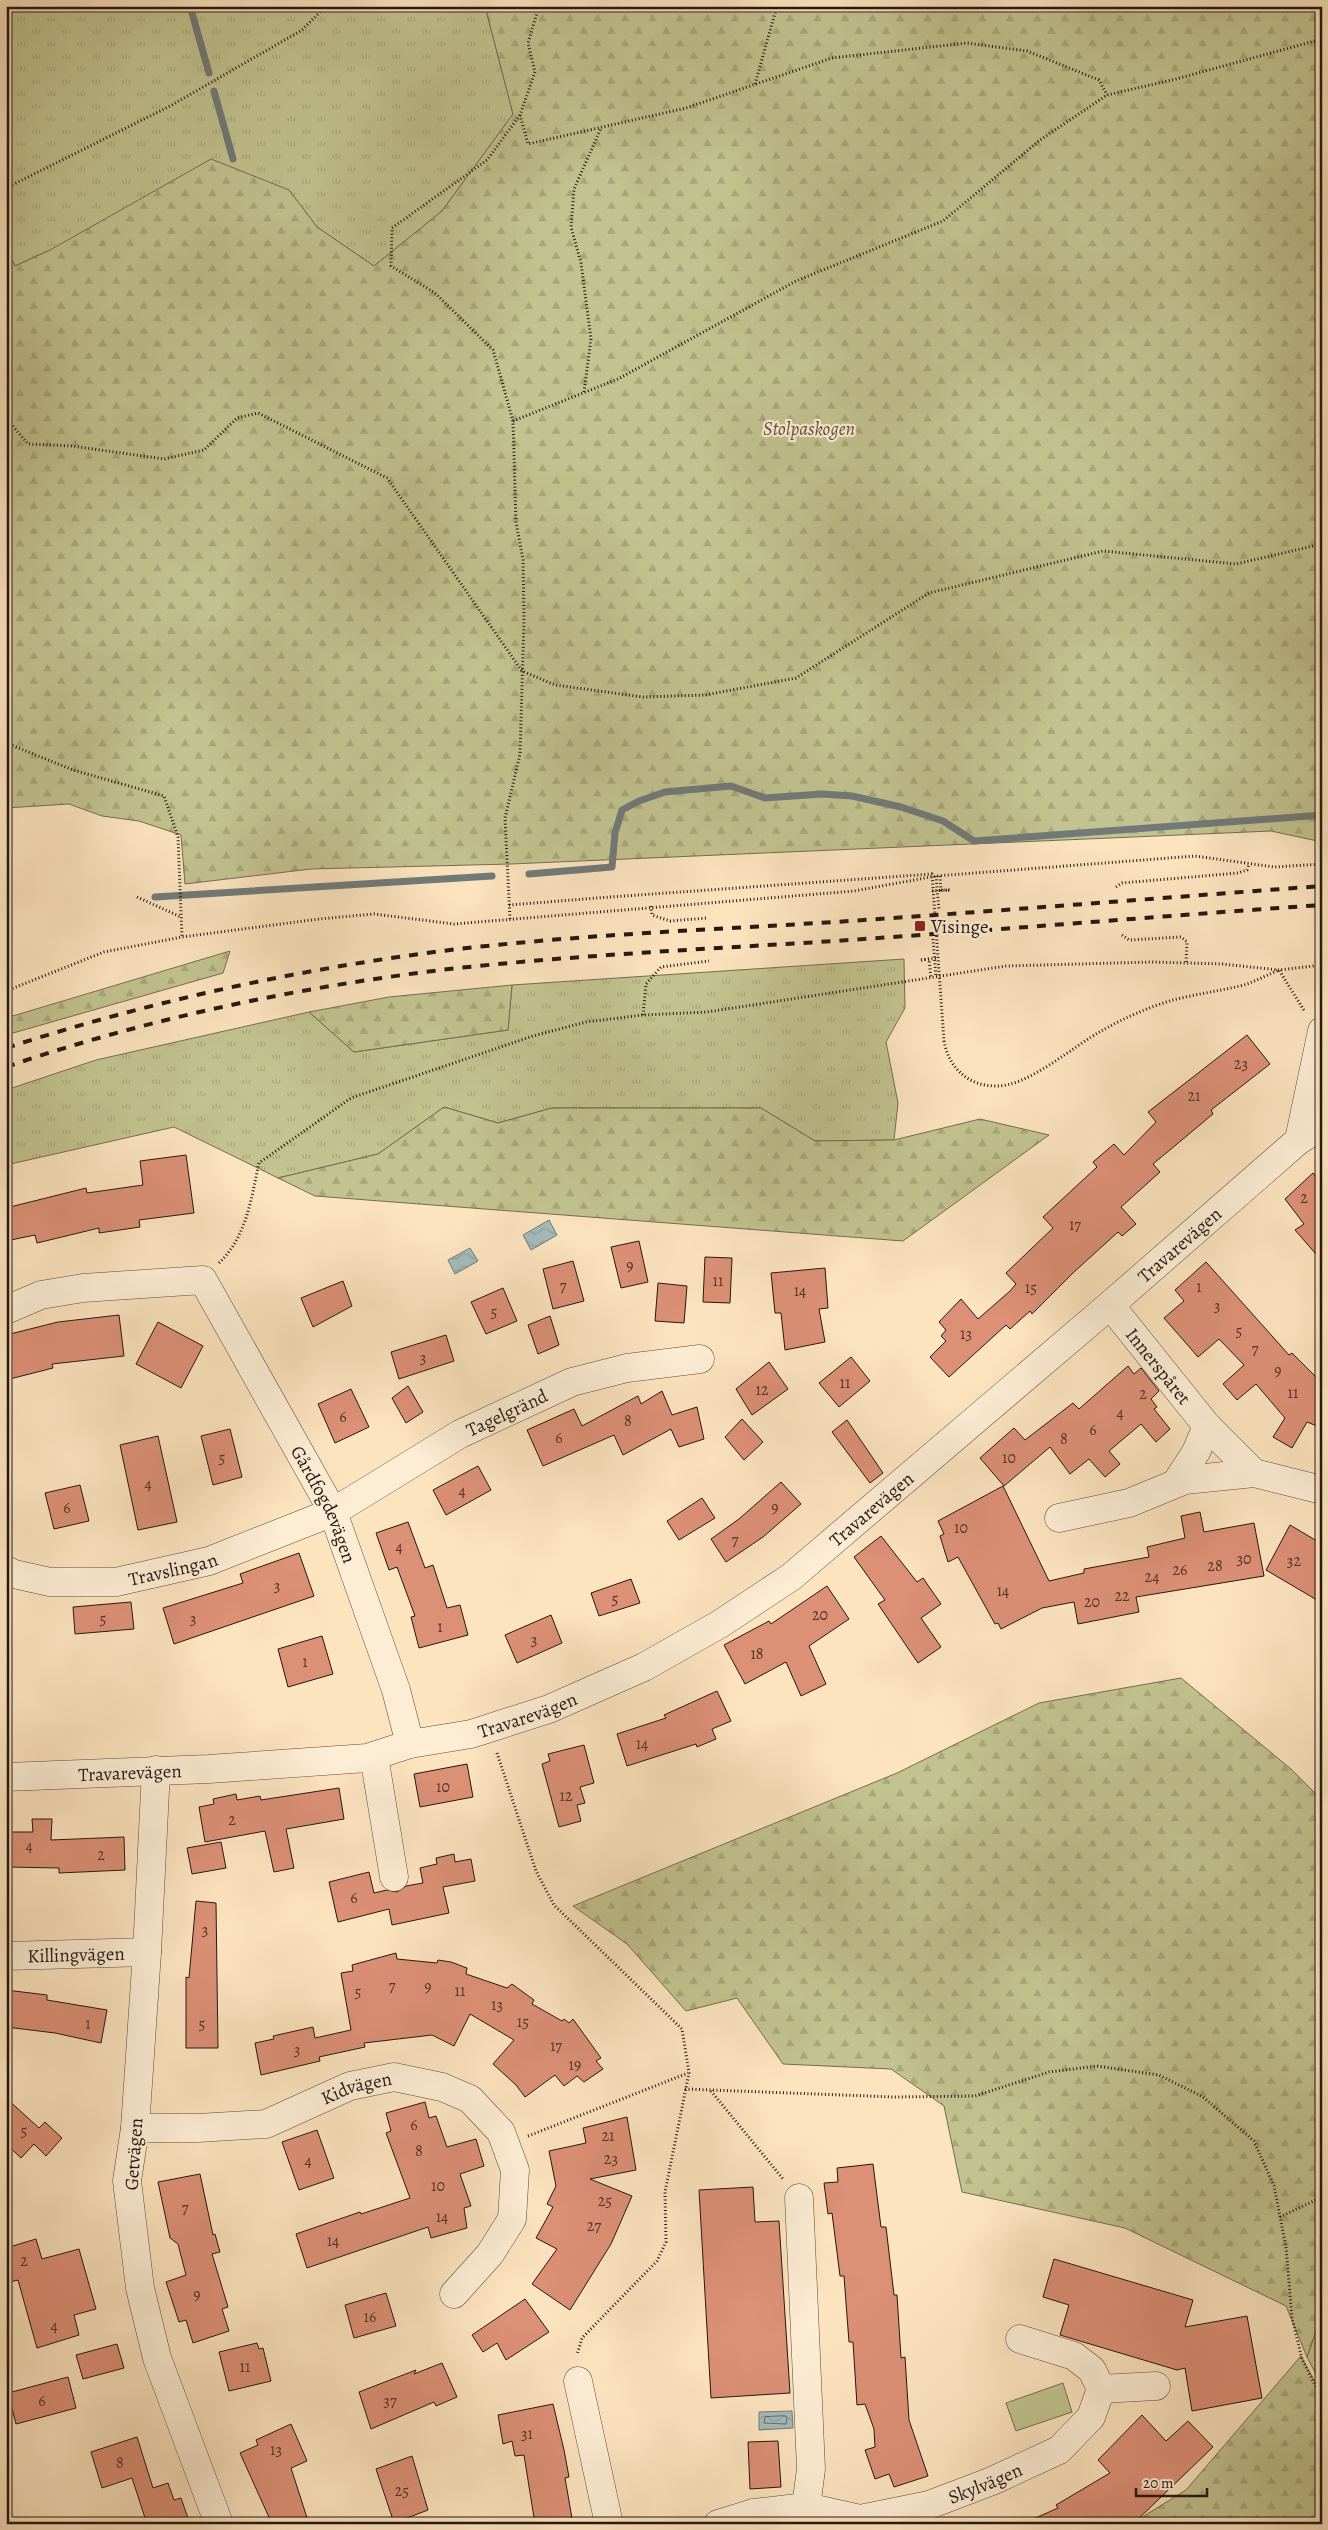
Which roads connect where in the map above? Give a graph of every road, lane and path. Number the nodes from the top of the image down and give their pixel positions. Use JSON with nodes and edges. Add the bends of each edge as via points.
{"nodes":[{"id":1,"x":326,"y":6,"type":"edge"},
{"id":2,"x":538,"y":6,"type":"edge"},
{"id":3,"x":777,"y":6,"type":"edge"},
{"id":4,"x":1322,"y":39,"type":"edge"},
{"id":5,"x":755,"y":84,"type":"junction"},
{"id":6,"x":1107,"y":95,"type":"junction"},
{"id":7,"x":520,"y":115,"type":"junction"},
{"id":8,"x":601,"y":127,"type":"junction"},
{"id":9,"x":6,"y":188,"type":"edge"},
{"id":10,"x":584,"y":392,"type":"junction"},
{"id":11,"x":6,"y":418,"type":"edge"},
{"id":12,"x":513,"y":421,"type":"junction"},
{"id":13,"x":1322,"y":544,"type":"edge"},
{"id":14,"x":522,"y":671,"type":"junction"},
{"id":15,"x":6,"y":743,"type":"edge"},
{"id":16,"x":1249,"y":864,"type":"junction"},
{"id":17,"x":1322,"y":864,"type":"edge"},
{"id":18,"x":938,"y":876,"type":"junction"},
{"id":19,"x":1116,"y":887,"type":"dead end"},
{"id":20,"x":941,"y":890,"type":"junction"},
{"id":21,"x":950,"y":890,"type":"dead end"},
{"id":22,"x":932,"y":891,"type":"junction"},
{"id":23,"x":137,"y":897,"type":"dead end"},
{"id":24,"x":509,"y":905,"type":"junction"},
{"id":25,"x":651,"y":906,"type":"junction"},
{"id":26,"x":939,"y":910,"type":"dead end"},
{"id":27,"x":181,"y":917,"type":"junction"},
{"id":28,"x":707,"y":918,"type":"dead end"},
{"id":29,"x":510,"y":919,"type":"junction"},
{"id":30,"x":1122,"y":935,"type":"dead end"},
{"id":31,"x":182,"y":937,"type":"junction"},
{"id":32,"x":933,"y":939,"type":"dead end"},
{"id":33,"x":938,"y":958,"type":"junction"},
{"id":34,"x":929,"y":959,"type":"junction"},
{"id":35,"x":921,"y":960,"type":"dead end"},
{"id":36,"x":709,"y":961,"type":"dead end"},
{"id":37,"x":1186,"y":963,"type":"junction"},
{"id":38,"x":1322,"y":965,"type":"edge"},
{"id":39,"x":1279,"y":970,"type":"junction"},
{"id":40,"x":936,"y":977,"type":"junction"},
{"id":41,"x":931,"y":978,"type":"junction"},
{"id":42,"x":6,"y":990,"type":"edge"},
{"id":43,"x":643,"y":1015,"type":"junction"},
{"id":44,"x":1321,"y":1033,"type":"edge"},
{"id":45,"x":1310,"y":1133,"type":"edge"},
{"id":46,"x":203,"y":1280,"type":"junction"},
{"id":47,"x":1110,"y":1305,"type":"junction"},
{"id":48,"x":6,"y":1310,"type":"edge"},
{"id":49,"x":700,"y":1359,"type":"dead end"},
{"id":50,"x":1207,"y":1426,"type":"junction"},
{"id":51,"x":1254,"y":1473,"type":"junction"},
{"id":52,"x":1176,"y":1484,"type":"junction"},
{"id":53,"x":1322,"y":1490,"type":"edge"},
{"id":54,"x":333,"y":1512,"type":"junction"},
{"id":55,"x":1059,"y":1518,"type":"dead end"},
{"id":56,"x":6,"y":1570,"type":"edge"},
{"id":57,"x":489,"y":1728,"type":"junction"},
{"id":58,"x":410,"y":1744,"type":"junction"},
{"id":59,"x":374,"y":1756,"type":"junction"},
{"id":60,"x":156,"y":1770,"type":"junction"},
{"id":61,"x":6,"y":1777,"type":"edge"},
{"id":62,"x":394,"y":1876,"type":"dead end"},
{"id":63,"x":147,"y":1952,"type":"junction"},
{"id":64,"x":6,"y":1956,"type":"edge"},
{"id":65,"x":688,"y":2073,"type":"junction"},
{"id":66,"x":685,"y":2089,"type":"junction"},
{"id":67,"x":710,"y":2090,"type":"junction"},
{"id":68,"x":135,"y":2128,"type":"junction"},
{"id":69,"x":504,"y":2145,"type":"junction"},
{"id":70,"x":1322,"y":2197,"type":"edge"},
{"id":71,"x":799,"y":2198,"type":"joint"},
{"id":72,"x":1280,"y":2216,"type":"junction"},
{"id":73,"x":454,"y":2294,"type":"dead end"},
{"id":74,"x":1020,"y":2339,"type":"dead end"},
{"id":75,"x":578,"y":2381,"type":"joint"},
{"id":76,"x":1156,"y":2386,"type":"dead end"},
{"id":77,"x":1100,"y":2389,"type":"junction"},
{"id":78,"x":1322,"y":2398,"type":"edge"},
{"id":79,"x":806,"y":2507,"type":"junction"},
{"id":80,"x":860,"y":2521,"type":"edge"},
{"id":81,"x":219,"y":2524,"type":"edge"},
{"id":82,"x":609,"y":2524,"type":"edge"},
{"id":83,"x":718,"y":2524,"type":"edge"}],
"edges":[{"from":1,"to":9,"type":"path","via":[[302,30],[172,105]]},
{"from":2,"to":7,"type":"path","via":[[528,43],[535,72]]},
{"from":3,"to":5,"type":"path"},
{"from":4,"to":6,"type":"path"},
{"from":5,"to":6,"type":"path","via":[[832,58],[967,43],[1027,51],[1099,80]]},
{"from":5,"to":8,"type":"path","via":[[686,108]]},
{"from":6,"to":10,"type":"path","via":[[1040,140],[943,222],[796,281],[618,379]]},
{"from":7,"to":8,"type":"path","via":[[528,144]]},
{"from":7,"to":12,"type":"path","via":[[488,160],[392,228],[392,266],[435,293],[493,350]]},
{"from":8,"to":10,"type":"path","via":[[574,189],[571,227],[581,263],[591,340]]},
{"from":10,"to":12,"type":"path"},
{"from":11,"to":14,"type":"path","via":[[28,444],[72,446],[164,459],[204,450],[237,418],[258,413],[387,478]]},
{"from":12,"to":14,"type":"path","via":[[516,522],[523,560]]},
{"from":13,"to":14,"type":"path","via":[[1236,564],[1104,550],[929,593],[796,678],[705,695],[643,697],[555,685]]},
{"from":14,"to":24,"type":"path","via":[[520,754],[505,818]]},
{"from":15,"to":27,"type":"path","via":[[73,770],[164,796],[178,837]]},
{"from":16,"to":17,"type":"path","via":[[1274,867]]},
{"from":16,"to":18,"type":"path","via":[[1195,856]]},
{"from":16,"to":19,"type":"path","via":[[1247,870],[1238,873],[1122,883]]},
{"from":18,"to":20,"type":"path"},
{"from":18,"to":25,"type":"path","via":[[854,891]]},
{"from":18,"to":26,"type":"path"},
{"from":20,"to":21,"type":"path"},
{"from":20,"to":22,"type":"path","bridge":true},
{"from":22,"to":24,"type":"path","bridge":true,"via":[[932,874]]},
{"from":22,"to":33,"type":"path","bridge":true},
{"from":23,"to":27,"type":"path"},
{"from":24,"to":29,"type":"path"},
{"from":25,"to":28,"type":"path","via":[[652,915],[670,921]]},
{"from":25,"to":29,"type":"path"},
{"from":27,"to":31,"type":"path"},
{"from":29,"to":31,"type":"path","via":[[454,924],[374,914],[319,918]]},
{"from":30,"to":37,"type":"path","via":[[1129,940],[1181,937],[1187,942]]},
{"from":31,"to":42,"type":"path","via":[[104,952]]},
{"from":32,"to":40,"type":"path"},
{"from":33,"to":34,"type":"path","bridge":true},
{"from":33,"to":39,"type":"path","bridge":true,"via":[[948,1060],[964,1076],[986,1085],[1008,1085],[1032,1076],[1074,1046],[1136,1014],[1171,1001],[1245,984]]},
{"from":34,"to":35,"type":"path"},
{"from":34,"to":41,"type":"path"},
{"from":36,"to":43,"type":"path","via":[[661,967],[646,984]]},
{"from":37,"to":39,"type":"path"},
{"from":37,"to":40,"type":"path","via":[[1006,966]]},
{"from":38,"to":39,"type":"path"},
{"from":39,"to":44,"type":"path"},
{"from":40,"to":41,"type":"path"},
{"from":41,"to":43,"type":"path","via":[[707,1012]]},
{"from":43,"to":46,"type":"path","via":[[586,1022],[533,1036],[351,1098],[258,1163],[245,1224],[228,1254]]},
{"from":44,"to":45,"type":"street","name":"Travarevägen"},
{"from":45,"to":47,"type":"street","name":"Travarevägen"},
{"from":46,"to":48,"type":"street","via":[[83,1288],[42,1295]]},
{"from":46,"to":54,"type":"street","name":"Gårdfogdevägen"},
{"from":47,"to":50,"type":"street","name":"Innerspåret"},
{"from":47,"to":57,"type":"street","name":"Travarevägen","via":[[791,1577],[720,1624],[644,1667],[549,1709]]},
{"from":49,"to":54,"type":"street","name":"Tagelgränd","via":[[627,1368],[572,1382],[460,1434]]},
{"from":50,"to":51,"type":"street","name":"Innerspåret"},
{"from":50,"to":52,"type":"street","via":[[1196,1452]]},
{"from":51,"to":52,"type":"street","via":[[1185,1480]]},
{"from":51,"to":53,"type":"street"},
{"from":52,"to":55,"type":"street","via":[[1129,1503]]},
{"from":54,"to":56,"type":"street","name":"Travslingan","via":[[209,1561],[116,1582],[50,1582]]},
{"from":54,"to":58,"type":"street","name":"Gårdfogdevägen","via":[[396,1690]]},
{"from":57,"to":58,"type":"street","name":"Travarevägen"},
{"from":57,"to":65,"type":"path","via":[[536,1871],[554,1905],[682,2029]]},
{"from":58,"to":59,"type":"street","name":"Travarevägen"},
{"from":59,"to":60,"type":"street","name":"Travarevägen"},
{"from":59,"to":62,"type":"street"},
{"from":60,"to":61,"type":"street","name":"Travarevägen"},
{"from":60,"to":63,"type":"street","name":"Getvägen"},
{"from":63,"to":64,"type":"street","name":"Killingvägen"},
{"from":63,"to":68,"type":"street","name":"Getvägen"},
{"from":65,"to":66,"type":"path"},
{"from":65,"to":69,"type":"path"},
{"from":66,"to":67,"type":"path"},
{"from":66,"to":75,"type":"path","via":[[665,2192],[666,2242],[657,2261],[582,2338],[576,2357]]},
{"from":67,"to":71,"type":"path"},
{"from":67,"to":72,"type":"path","via":[[894,2097],[975,2096],[1049,2072],[1098,2066],[1159,2075],[1204,2097],[1254,2141],[1274,2186]]},
{"from":68,"to":69,"type":"street","name":"Kidvägen","via":[[266,2124],[350,2086],[394,2077],[442,2087],[470,2099],[501,2132]]},
{"from":68,"to":81,"type":"street","name":"Getvägen","via":[[127,2181],[140,2288],[157,2358]]},
{"from":69,"to":73,"type":"street","name":"Kidvägen","via":[[515,2170],[512,2219],[490,2254]]},
{"from":70,"to":72,"type":"path"},
{"from":71,"to":79,"type":"street","via":[[811,2469]]},
{"from":72,"to":78,"type":"path","via":[[1292,2318],[1302,2359]]},
{"from":74,"to":77,"type":"street","via":[[1074,2356],[1092,2370]]},
{"from":75,"to":82,"type":"street"},
{"from":76,"to":77,"type":"street"},
{"from":77,"to":80,"type":"street","name":"Skylvägen","via":[[1090,2417],[1059,2450],[929,2505]]},
{"from":79,"to":80,"type":"street","name":"Skylvägen"},
{"from":79,"to":83,"type":"street","name":"Skylvägen","via":[[754,2512]]}]}
